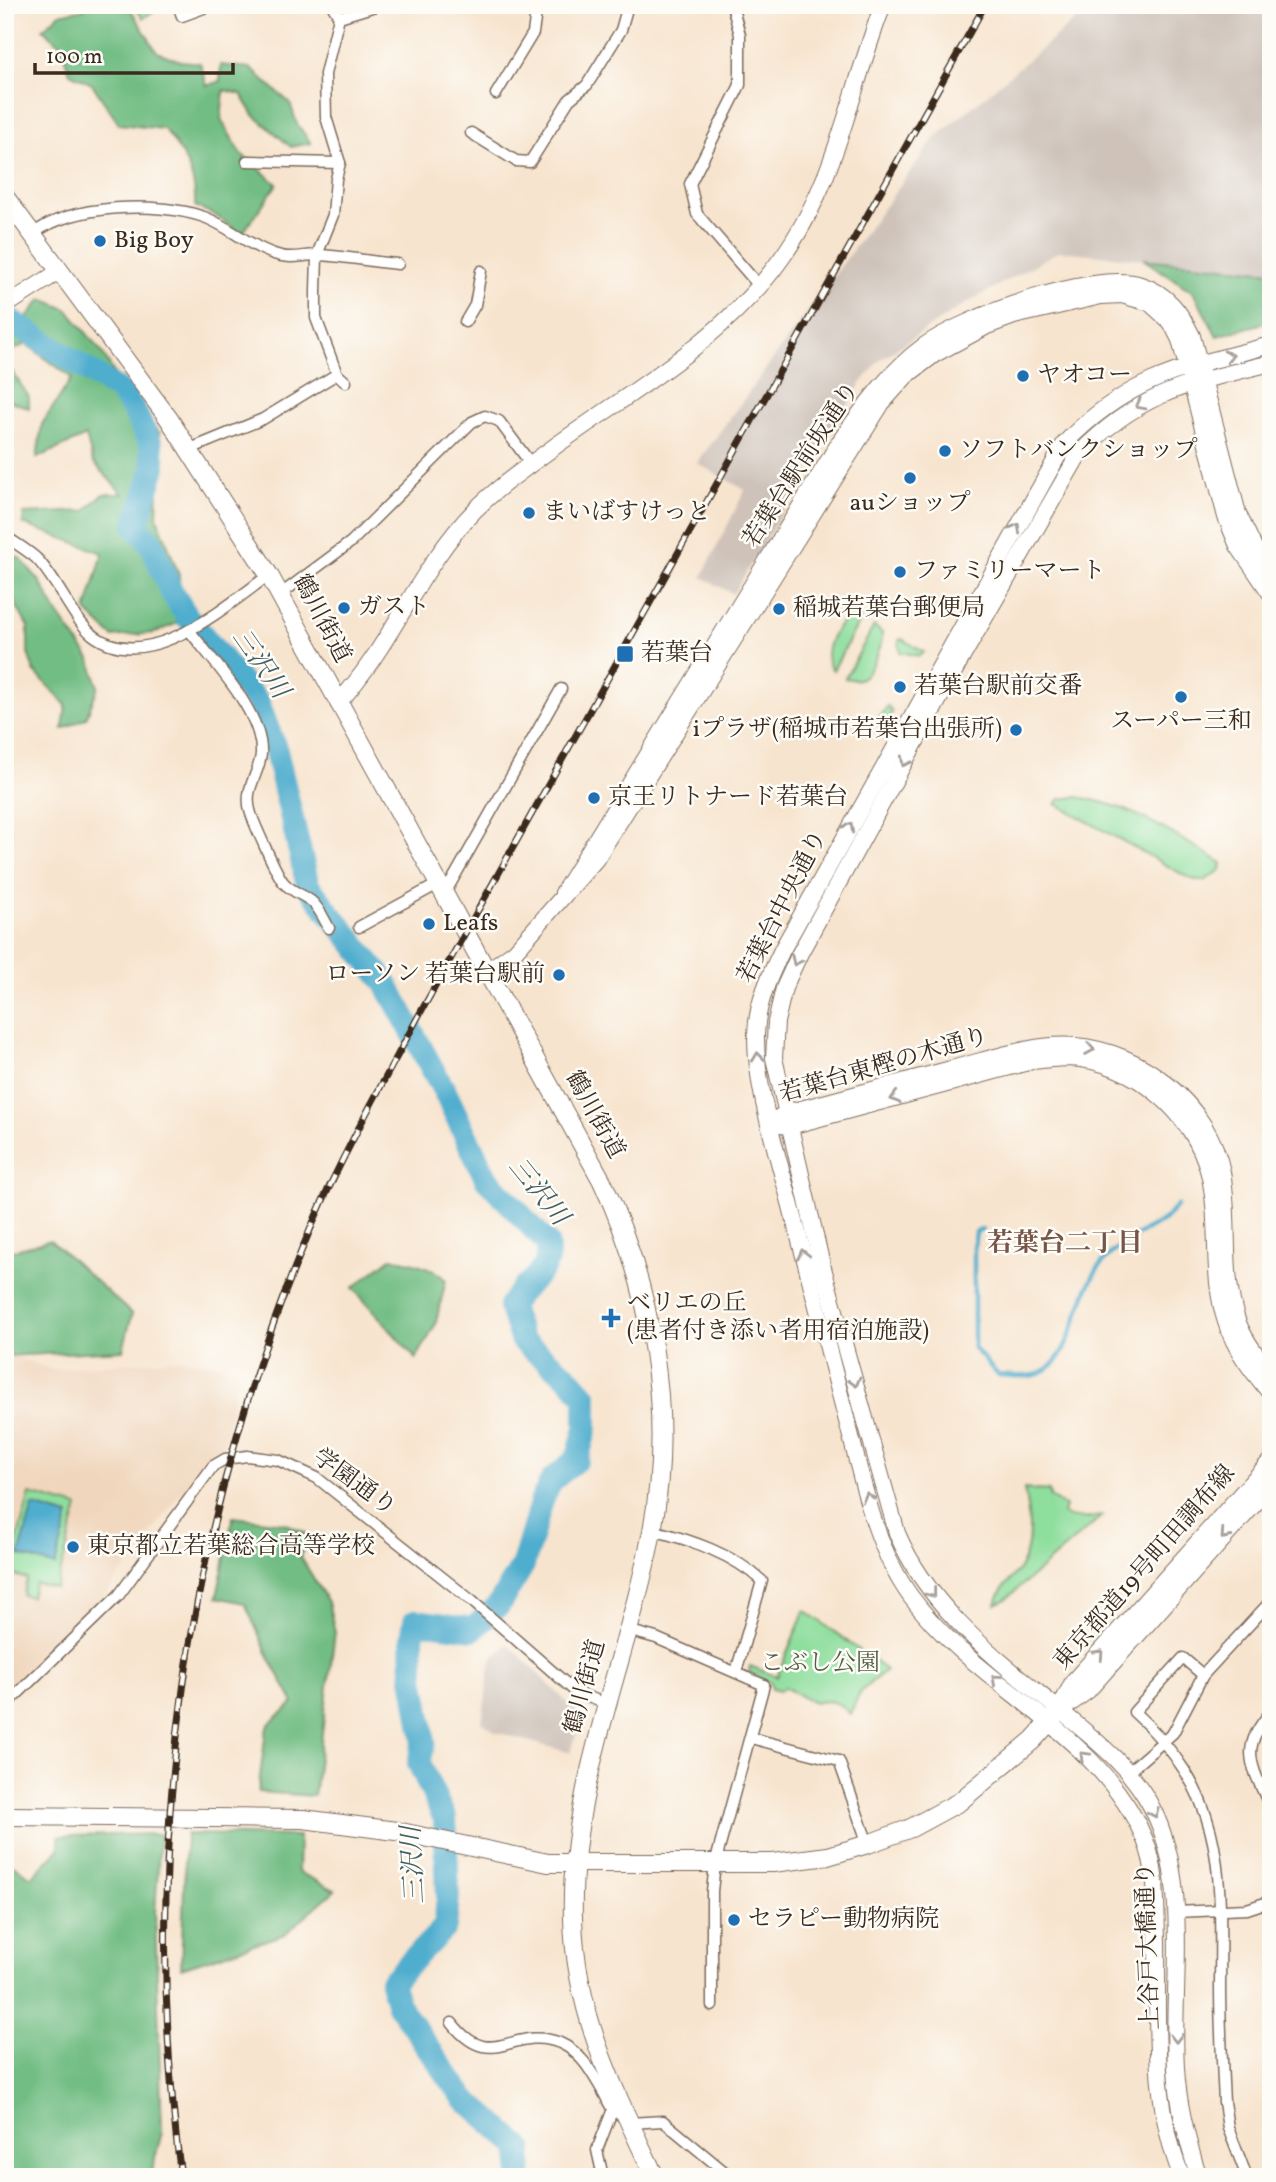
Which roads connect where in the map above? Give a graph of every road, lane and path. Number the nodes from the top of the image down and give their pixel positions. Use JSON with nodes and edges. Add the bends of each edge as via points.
{"nodes":[{"id":1,"x":178,"y":5,"type":"edge"},
{"id":2,"x":212,"y":5,"type":"edge"},
{"id":3,"x":332,"y":5,"type":"edge"},
{"id":4,"x":379,"y":5,"type":"edge"},
{"id":5,"x":537,"y":5,"type":"edge"},
{"id":6,"x":615,"y":5,"type":"edge"},
{"id":7,"x":732,"y":5,"type":"edge"},
{"id":8,"x":883,"y":5,"type":"edge"},
{"id":9,"x":628,"y":7,"type":"edge"},
{"id":10,"x":339,"y":17,"type":"junction"},
{"id":11,"x":496,"y":94,"type":"dead end"},
{"id":12,"x":471,"y":133,"type":"dead end"},
{"id":13,"x":247,"y":161,"type":"dead end"},
{"id":14,"x":340,"y":163,"type":"junction"},
{"id":15,"x":5,"y":197,"type":"edge"},
{"id":16,"x":33,"y":234,"type":"junction"},
{"id":17,"x":317,"y":255,"type":"junction"},
{"id":18,"x":398,"y":264,"type":"dead end"},
{"id":19,"x":60,"y":271,"type":"junction"},
{"id":20,"x":481,"y":271,"type":"dead end"},
{"id":21,"x":760,"y":286,"type":"junction"},
{"id":22,"x":7,"y":305,"type":"edge"},
{"id":23,"x":465,"y":322,"type":"dead end"},
{"id":24,"x":1271,"y":345,"type":"edge"},
{"id":25,"x":1271,"y":363,"type":"edge"},
{"id":26,"x":1193,"y":365,"type":"junction"},
{"id":27,"x":1198,"y":382,"type":"junction"},
{"id":28,"x":190,"y":449,"type":"junction"},
{"id":29,"x":531,"y":464,"type":"junction"},
{"id":30,"x":5,"y":536,"type":"edge"},
{"id":31,"x":269,"y":575,"type":"junction"},
{"id":32,"x":1271,"y":576,"type":"edge"},
{"id":33,"x":281,"y":594,"type":"junction"},
{"id":34,"x":1271,"y":594,"type":"edge"},
{"id":35,"x":189,"y":630,"type":"junction"},
{"id":36,"x":561,"y":689,"type":"dead end"},
{"id":37,"x":338,"y":703,"type":"junction"},
{"id":38,"x":441,"y":890,"type":"junction"},
{"id":39,"x":560,"y":898,"type":"junction"},
{"id":40,"x":359,"y":927,"type":"dead end"},
{"id":41,"x":329,"y":928,"type":"dead end"},
{"id":42,"x":486,"y":972,"type":"junction"},
{"id":43,"x":788,"y":1119,"type":"junction"},
{"id":44,"x":771,"y":1124,"type":"junction"},
{"id":45,"x":1271,"y":1374,"type":"edge"},
{"id":46,"x":1271,"y":1394,"type":"edge"},
{"id":47,"x":1271,"y":1462,"type":"edge"},
{"id":48,"x":1271,"y":1484,"type":"edge"},
{"id":49,"x":652,"y":1530,"type":"junction"},
{"id":50,"x":1271,"y":1601,"type":"edge"},
{"id":51,"x":627,"y":1630,"type":"junction"},
{"id":52,"x":736,"y":1672,"type":"junction"},
{"id":53,"x":1203,"y":1675,"type":"junction"},
{"id":54,"x":607,"y":1704,"type":"junction"},
{"id":55,"x":5,"y":1706,"type":"edge"},
{"id":56,"x":1271,"y":1712,"type":"edge"},
{"id":57,"x":1054,"y":1716,"type":"junction"},
{"id":58,"x":751,"y":1738,"type":"junction"},
{"id":59,"x":1166,"y":1741,"type":"junction"},
{"id":60,"x":1129,"y":1771,"type":"junction"},
{"id":61,"x":1271,"y":1809,"type":"edge"},
{"id":62,"x":5,"y":1816,"type":"edge"},
{"id":63,"x":868,"y":1844,"type":"junction"},
{"id":64,"x":574,"y":1864,"type":"junction"},
{"id":65,"x":715,"y":1864,"type":"junction"},
{"id":66,"x":1271,"y":1901,"type":"edge"},
{"id":67,"x":1221,"y":1910,"type":"junction"},
{"id":68,"x":1175,"y":1912,"type":"junction"},
{"id":69,"x":712,"y":2006,"type":"dead end"},
{"id":70,"x":452,"y":2023,"type":"dead end"},
{"id":71,"x":613,"y":2109,"type":"junction"},
{"id":72,"x":630,"y":2123,"type":"junction"},
{"id":73,"x":603,"y":2177,"type":"edge"},
{"id":74,"x":655,"y":2177,"type":"edge"},
{"id":75,"x":731,"y":2177,"type":"edge"},
{"id":76,"x":1182,"y":2177,"type":"edge"},
{"id":77,"x":1199,"y":2177,"type":"edge"},
{"id":78,"x":1247,"y":2177,"type":"edge"}],
"edges":[{"from":1,"to":2,"type":"street","via":[[182,16]]},
{"from":3,"to":10,"type":"street"},
{"from":4,"to":10,"type":"street"},
{"from":5,"to":11,"type":"street","via":[[533,33]]},
{"from":6,"to":9,"type":"street"},
{"from":7,"to":21,"type":"street","via":[[740,35],[740,85],[690,184],[697,214]]},
{"from":8,"to":21,"type":"street","via":[[830,169],[808,216]]},
{"from":9,"to":12,"type":"street","via":[[621,30],[587,85],[569,100],[530,162],[516,161]]},
{"from":10,"to":14,"type":"street","via":[[325,74],[326,117]]},
{"from":13,"to":14,"type":"street"},
{"from":14,"to":17,"type":"street","via":[[333,215]]},
{"from":15,"to":16,"type":"main road","name":"鶴川街道"},
{"from":16,"to":17,"type":"street","via":[[46,223],[111,208],[153,209],[206,218],[239,239],[280,256]]},
{"from":16,"to":19,"type":"main road","name":"鶴川街道"},
{"from":17,"to":18,"type":"street"},
{"from":17,"to":28,"type":"street","via":[[316,318],[342,378],[263,419]]},
{"from":19,"to":22,"type":"street"},
{"from":19,"to":28,"type":"main road","name":"鶴川街道"},
{"from":20,"to":23,"type":"street","via":[[475,305]]},
{"from":21,"to":29,"type":"street","via":[[719,327]]},
{"from":26,"to":24,"type":"street","name":"若葉台中央通り","one_way":true},
{"from":25,"to":27,"type":"street","name":"若葉台中央通り"},
{"from":26,"to":27,"type":"street"},
{"from":26,"to":39,"type":"street","name":"若葉台駅前坂通り","via":[[1162,311],[1122,295],[1014,316],[987,326],[906,376],[854,443],[587,872]]},
{"from":26,"to":39,"type":"street","name":"若葉台駅前坂通り","via":[[1182,315],[1170,301],[1142,285],[1124,282],[1012,303],[926,345],[899,366],[843,437]]},
{"from":44,"to":26,"type":"street","name":"若葉台中央通り","one_way":true,"via":[[756,1032],[765,985],[782,950],[1065,443],[1111,401],[1165,373]]},
{"from":27,"to":32,"type":"street","via":[[1238,514]]},
{"from":27,"to":34,"type":"street","via":[[1226,517],[1238,546]]},
{"from":27,"to":43,"type":"street","name":"若葉台中央通り","one_way":true,"via":[[1158,395],[1120,416],[1079,454],[961,659],[784,988],[774,1058]]},
{"from":28,"to":31,"type":"main road","name":"鶴川街道"},
{"from":29,"to":33,"type":"street","via":[[499,421],[485,416],[472,422],[351,542]]},
{"from":29,"to":37,"type":"street","via":[[457,530],[367,670]]},
{"from":30,"to":35,"type":"street","via":[[36,558],[93,635],[121,647],[158,645]]},
{"from":31,"to":33,"type":"main road","name":"鶴川街道"},
{"from":31,"to":35,"type":"street"},
{"from":33,"to":37,"type":"main road","name":"鶴川街道"},
{"from":35,"to":41,"type":"street","via":[[255,723],[260,758],[248,789],[249,810],[276,871],[285,884],[313,903]]},
{"from":36,"to":38,"type":"street"},
{"from":37,"to":38,"type":"main road","name":"鶴川街道"},
{"from":38,"to":40,"type":"street"},
{"from":38,"to":42,"type":"main road","name":"鶴川街道"},
{"from":39,"to":42,"type":"street","via":[[515,951]]},
{"from":42,"to":49,"type":"main road","name":"鶴川街道","via":[[602,1181],[637,1271],[659,1390],[658,1481]]},
{"from":43,"to":44,"type":"street","name":"若葉台東樫の木通り"},
{"from":43,"to":45,"type":"street","name":"若葉台東樫の木通り","one_way":true,"via":[[1030,1048],[1074,1046],[1110,1052],[1146,1069],[1178,1093],[1203,1125],[1221,1169],[1229,1283],[1237,1320]]},
{"from":46,"to":43,"type":"street","name":"若葉台東樫の木通り","one_way":true,"via":[[1244,1361],[1226,1322],[1218,1283],[1209,1172],[1192,1132],[1170,1103],[1141,1082],[1106,1065],[1070,1058],[1032,1061]]},
{"from":43,"to":57,"type":"street","name":"若葉台中央通り","one_way":true,"via":[[825,1274],[897,1532],[909,1560],[953,1618]]},
{"from":57,"to":44,"type":"street","name":"若葉台中央通り","one_way":true,"via":[[940,1629],[911,1597],[885,1550],[847,1422]]},
{"from":57,"to":47,"type":"main road","name":"東京都道19号町田調布線","one_way":true,"via":[[1074,1682]]},
{"from":48,"to":57,"type":"main road","name":"東京都道19号町田調布線","one_way":true,"via":[[1087,1690]]},
{"from":49,"to":51,"type":"main road","name":"鶴川街道"},
{"from":49,"to":52,"type":"street","via":[[679,1536],[745,1565],[762,1581]]},
{"from":50,"to":53,"type":"street"},
{"from":51,"to":52,"type":"street"},
{"from":51,"to":54,"type":"main road","name":"鶴川街道"},
{"from":52,"to":58,"type":"street","via":[[764,1685]]},
{"from":53,"to":59,"type":"street"},
{"from":53,"to":59,"type":"street","via":[[1183,1658],[1134,1712]]},
{"from":54,"to":55,"type":"street","name":"学園通り","via":[[577,1693],[503,1626],[308,1472],[278,1460],[247,1456],[225,1459],[204,1476],[120,1595]]},
{"from":54,"to":64,"type":"main road","name":"鶴川街道","via":[[584,1797]]},
{"from":56,"to":61,"type":"street","via":[[1255,1730],[1249,1748],[1251,1765]]},
{"from":57,"to":60,"type":"street","name":"上谷戸大橋通り"},
{"from":57,"to":63,"type":"main road","name":"東京都道19号町田調布線","via":[[1002,1768],[959,1802]]},
{"from":76,"to":57,"type":"street","name":"上谷戸大橋通り","one_way":true,"via":[[1162,2104],[1154,1878],[1147,1844],[1118,1790]]},
{"from":58,"to":63,"type":"street","via":[[839,1761]]},
{"from":58,"to":65,"type":"street"},
{"from":59,"to":60,"type":"street"},
{"from":59,"to":67,"type":"street","via":[[1201,1801],[1215,1845]]},
{"from":60,"to":68,"type":"street","name":"上谷戸大橋通り","one_way":true,"via":[[1164,1836]]},
{"from":62,"to":64,"type":"main road","name":"東京都道19号町田調布線","via":[[316,1820],[396,1831],[535,1861]]},
{"from":63,"to":65,"type":"main road","name":"東京都道19号町田調布線","via":[[828,1856]]},
{"from":64,"to":65,"type":"main road","name":"東京都道19号町田調布線"},
{"from":64,"to":72,"type":"main road","name":"鶴川街道","via":[[579,1982],[596,2047]]},
{"from":65,"to":69,"type":"street"},
{"from":66,"to":67,"type":"street","via":[[1247,1909]]},
{"from":67,"to":68,"type":"street"},
{"from":67,"to":78,"type":"street","via":[[1224,2102],[1228,2128]]},
{"from":68,"to":77,"type":"street","name":"上谷戸大橋通り","one_way":true,"via":[[1179,2101]]},
{"from":70,"to":71,"type":"street","via":[[467,2041],[481,2047],[532,2037],[560,2043],[589,2066]]},
{"from":71,"to":72,"type":"street"},
{"from":71,"to":73,"type":"street","via":[[597,2150]]},
{"from":72,"to":74,"type":"main road","name":"鶴川街道"},
{"from":72,"to":75,"type":"street","via":[[663,2122]]}]}
